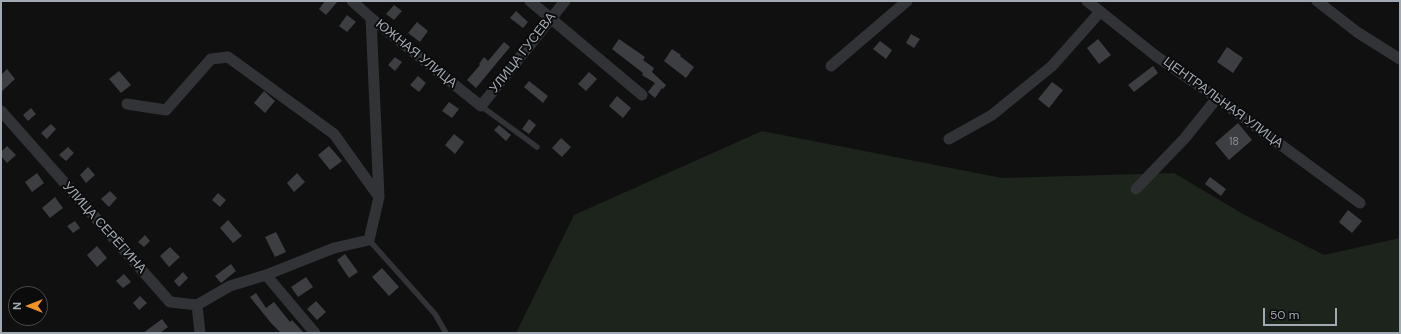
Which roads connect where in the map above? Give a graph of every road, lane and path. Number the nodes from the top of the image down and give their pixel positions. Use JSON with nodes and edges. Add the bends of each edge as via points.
{"nodes":[{"id":1,"x":352,"y":1,"type":"edge"},
{"id":2,"x":530,"y":1,"type":"edge"},
{"id":3,"x":565,"y":1,"type":"edge"},
{"id":4,"x":907,"y":1,"type":"edge"},
{"id":5,"x":1087,"y":1,"type":"edge"},
{"id":6,"x":1317,"y":1,"type":"edge"},
{"id":7,"x":1100,"y":12,"type":"junction"},
{"id":8,"x":371,"y":18,"type":"junction"},
{"id":9,"x":551,"y":18,"type":"junction"},
{"id":10,"x":1400,"y":59,"type":"edge"},
{"id":11,"x":831,"y":66,"type":"dead end"},
{"id":12,"x":642,"y":95,"type":"dead end"},
{"id":13,"x":1217,"y":98,"type":"junction"},
{"id":14,"x":127,"y":104,"type":"dead end"},
{"id":15,"x":481,"y":106,"type":"junction"},
{"id":16,"x":1,"y":112,"type":"edge"},
{"id":17,"x":949,"y":139,"type":"dead end"},
{"id":18,"x":537,"y":147,"type":"dead end"},
{"id":19,"x":1136,"y":189,"type":"dead end"},
{"id":20,"x":379,"y":197,"type":"junction"},
{"id":21,"x":1360,"y":203,"type":"dead end"},
{"id":22,"x":369,"y":240,"type":"junction"},
{"id":23,"x":266,"y":275,"type":"junction"},
{"id":24,"x":197,"y":305,"type":"junction"},
{"id":25,"x":200,"y":333,"type":"edge"},
{"id":26,"x":315,"y":333,"type":"edge"},
{"id":27,"x":446,"y":333,"type":"edge"}],
"edges":[{"from":1,"to":8,"type":"street","name":"ЮЖНАЯ УЛИЦА"},
{"from":2,"to":9,"type":"street"},
{"from":3,"to":9,"type":"street","name":"УЛИЦА ГУСЕВА"},
{"from":4,"to":11,"type":"street"},
{"from":5,"to":7,"type":"street","name":"ЦЕНТРАЛЬНАЯ УЛИЦА"},
{"from":6,"to":10,"type":"street","via":[[1357,32]]},
{"from":7,"to":13,"type":"street","name":"ЦЕНТРАЛЬНАЯ УЛИЦА","via":[[1156,56]]},
{"from":7,"to":17,"type":"street","via":[[1052,66],[992,115]]},
{"from":8,"to":15,"type":"street","name":"ЮЖНАЯ УЛИЦА"},
{"from":8,"to":20,"type":"street"},
{"from":9,"to":12,"type":"street"},
{"from":9,"to":15,"type":"street","name":"УЛИЦА ГУСЕВА"},
{"from":13,"to":19,"type":"street","via":[[1185,138]]},
{"from":13,"to":21,"type":"street","name":"ЦЕНТРАЛЬНАЯ УЛИЦА"},
{"from":14,"to":20,"type":"street","via":[[166,110],[211,59],[228,57],[334,134]]},
{"from":15,"to":18,"type":"lane"},
{"from":16,"to":24,"type":"street","name":"УЛИЦА СЕРЁГИНА","via":[[170,302]]},
{"from":20,"to":22,"type":"street"},
{"from":22,"to":23,"type":"street","via":[[334,248]]},
{"from":22,"to":27,"type":"lane","via":[[435,314]]},
{"from":23,"to":24,"type":"street","via":[[230,286]]},
{"from":23,"to":26,"type":"street"},
{"from":24,"to":25,"type":"street"}]}
